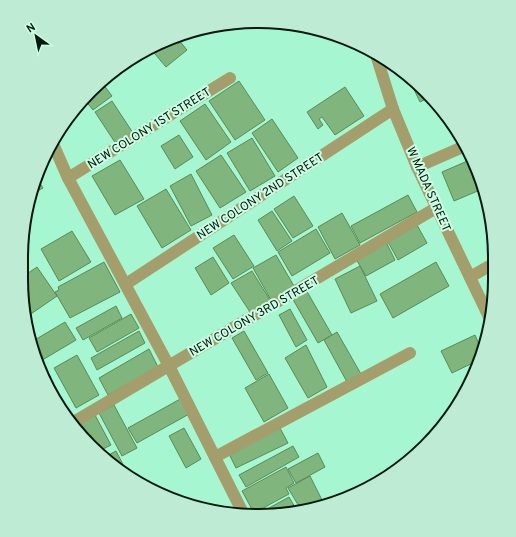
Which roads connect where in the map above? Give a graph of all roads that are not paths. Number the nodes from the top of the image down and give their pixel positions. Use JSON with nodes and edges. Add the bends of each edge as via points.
{"nodes":[{"id":1,"x":378,"y":62,"type":"edge"},
{"id":2,"x":230,"y":78,"type":"dead end"},
{"id":3,"x":394,"y":108,"type":"junction"},
{"id":4,"x":460,"y":148,"type":"edge"},
{"id":5,"x":56,"y":149,"type":"edge"},
{"id":6,"x":417,"y":167,"type":"junction"},
{"id":7,"x":68,"y":178,"type":"junction"},
{"id":8,"x":436,"y":208,"type":"junction"},
{"id":9,"x":488,"y":267,"type":"edge"},
{"id":10,"x":470,"y":277,"type":"junction"},
{"id":11,"x":126,"y":284,"type":"junction"},
{"id":12,"x":486,"y":310,"type":"edge"},
{"id":13,"x":410,"y":353,"type":"dead end"},
{"id":14,"x":169,"y":366,"type":"junction"},
{"id":15,"x":77,"y":420,"type":"edge"},
{"id":16,"x":215,"y":457,"type":"junction"},
{"id":17,"x":241,"y":509,"type":"edge"}],
"edges":[{"from":1,"to":3,"type":"street","name":"W MADA STREET"},
{"from":2,"to":7,"type":"street","name":"NEW COLONY 1ST STREET"},
{"from":3,"to":6,"type":"street","name":"W MADA STREET"},
{"from":3,"to":11,"type":"street","name":"NEW COLONY 2ND STREET"},
{"from":4,"to":6,"type":"street"},
{"from":5,"to":7,"type":"street"},
{"from":6,"to":8,"type":"street","name":"W MADA STREET"},
{"from":7,"to":11,"type":"street"},
{"from":8,"to":10,"type":"street","name":"W MADA STREET"},
{"from":8,"to":14,"type":"street","name":"NEW COLONY 3RD STREET"},
{"from":9,"to":10,"type":"street"},
{"from":10,"to":12,"type":"street","name":"W MADA STREET"},
{"from":11,"to":14,"type":"street"},
{"from":13,"to":16,"type":"street"},
{"from":14,"to":15,"type":"street","name":"NEW COLONY 3RD STREET"},
{"from":14,"to":16,"type":"street"},
{"from":16,"to":17,"type":"street"}]}
